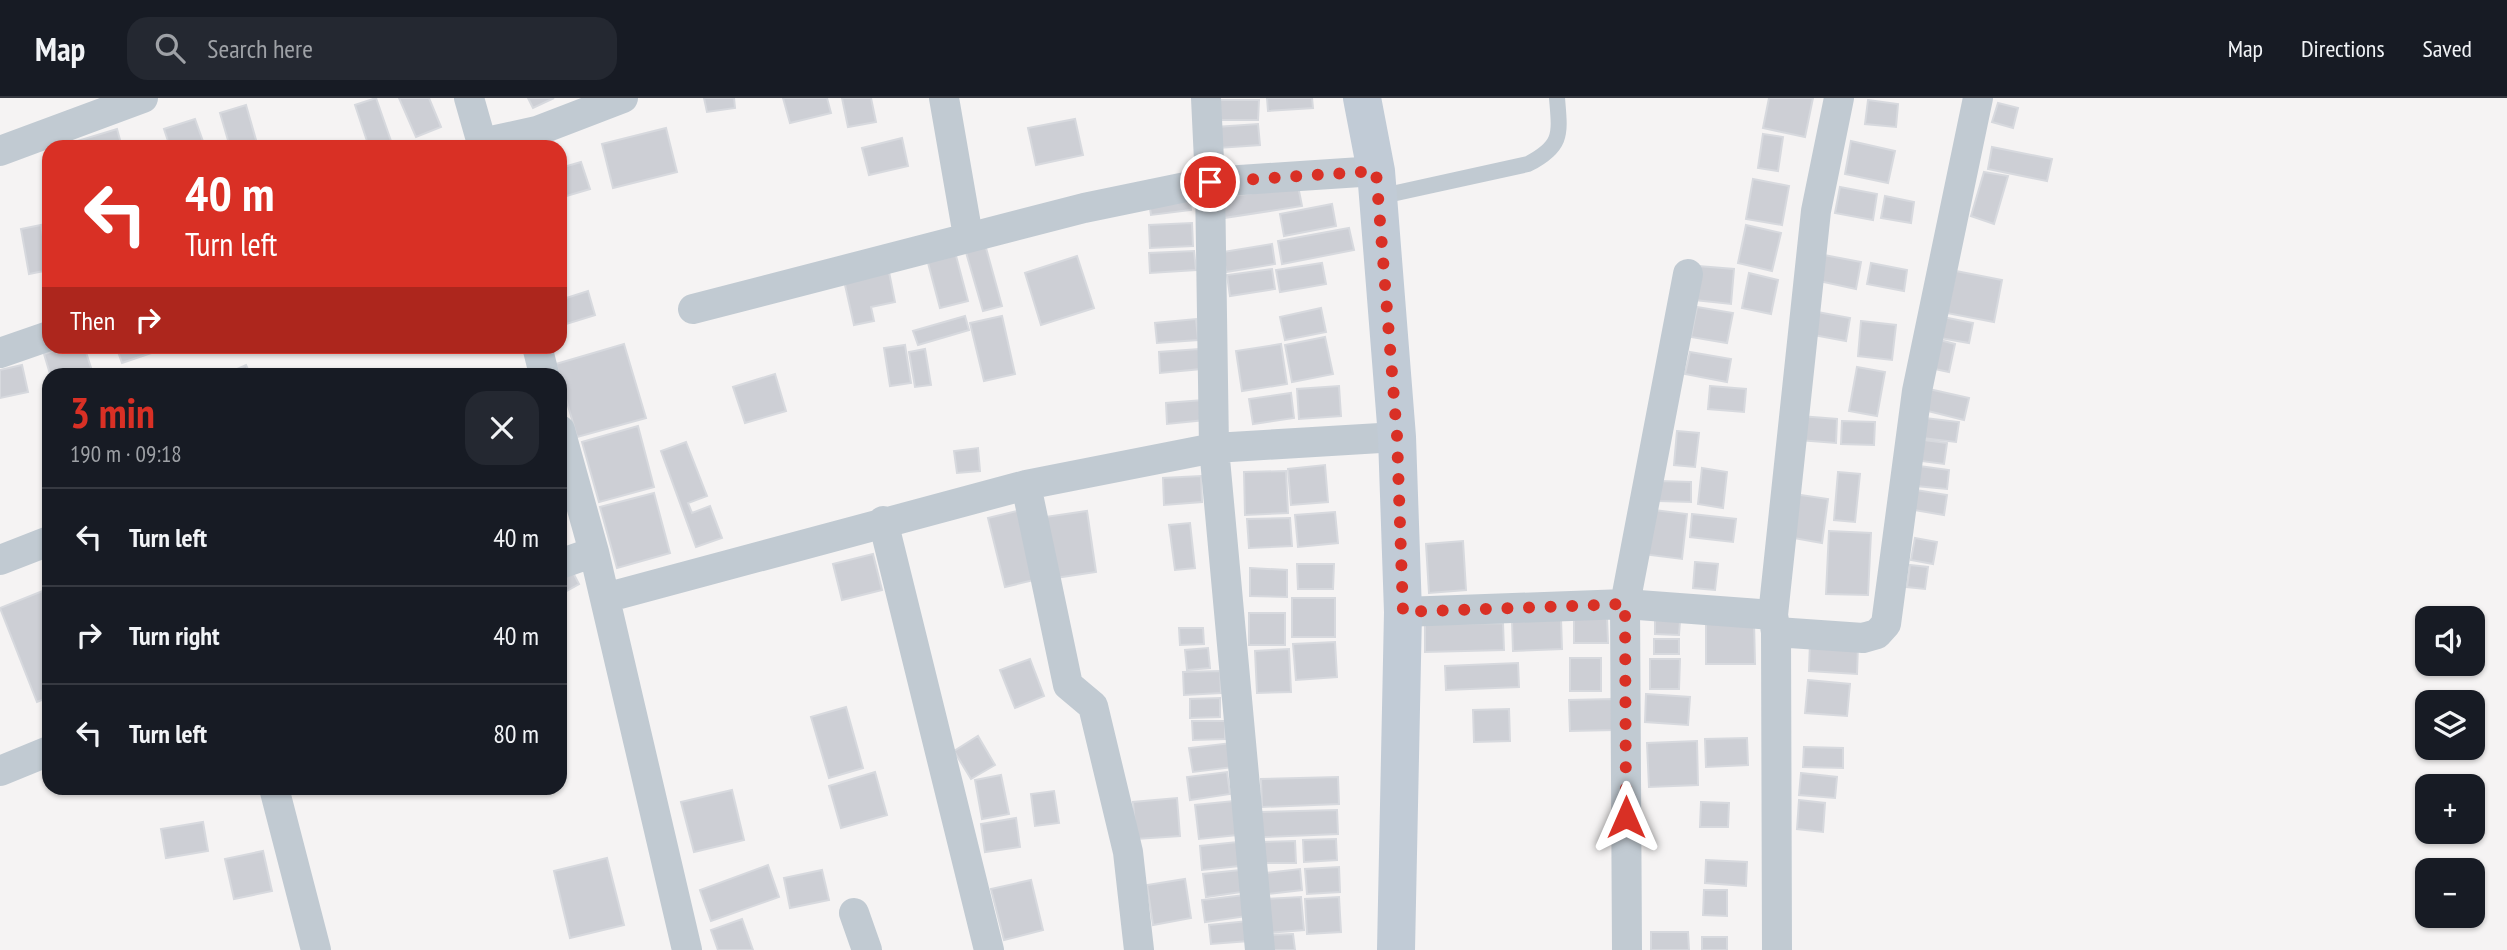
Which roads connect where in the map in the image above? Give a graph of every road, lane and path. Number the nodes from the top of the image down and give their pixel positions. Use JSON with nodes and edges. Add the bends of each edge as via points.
{"nodes":[{"id":1,"x":143,"y":98,"type":"edge"},
{"id":2,"x":468,"y":98,"type":"edge"},
{"id":3,"x":623,"y":98,"type":"edge"},
{"id":4,"x":943,"y":98,"type":"edge"},
{"id":5,"x":1206,"y":98,"type":"edge"},
{"id":6,"x":1362,"y":98,"type":"edge"},
{"id":7,"x":1557,"y":98,"type":"edge"},
{"id":8,"x":1839,"y":98,"type":"edge"},
{"id":9,"x":1978,"y":98,"type":"edge"},
{"id":10,"x":481,"y":140,"type":"edge"},
{"id":11,"x":502,"y":140,"type":"edge"},
{"id":12,"x":0,"y":151,"type":"edge"},
{"id":13,"x":1210,"y":182,"type":"junction"},
{"id":14,"x":1377,"y":184,"type":"junction"},
{"id":15,"x":968,"y":236,"type":"junction"},
{"id":16,"x":1688,"y":274,"type":"dead end"},
{"id":17,"x":693,"y":309,"type":"dead end"},
{"id":18,"x":42,"y":339,"type":"edge"},
{"id":19,"x":0,"y":354,"type":"edge"},
{"id":20,"x":1397,"y":436,"type":"junction"},
{"id":21,"x":1214,"y":448,"type":"junction"},
{"id":22,"x":567,"y":455,"type":"edge"},
{"id":23,"x":1026,"y":485,"type":"junction"},
{"id":24,"x":883,"y":521,"type":"junction"},
{"id":25,"x":42,"y":544,"type":"edge"},
{"id":26,"x":594,"y":552,"type":"junction"},
{"id":27,"x":0,"y":559,"type":"edge"},
{"id":28,"x":567,"y":562,"type":"edge"},
{"id":29,"x":605,"y":598,"type":"junction"},
{"id":30,"x":1625,"y":604,"type":"junction"},
{"id":31,"x":1403,"y":612,"type":"junction"},
{"id":32,"x":1774,"y":623,"type":"junction"},
{"id":33,"x":42,"y":754,"type":"edge"},
{"id":34,"x":0,"y":771,"type":"edge"},
{"id":35,"x":276,"y":795,"type":"edge"},
{"id":36,"x":854,"y":913,"type":"dead end"},
{"id":37,"x":316,"y":950,"type":"edge"},
{"id":38,"x":687,"y":950,"type":"edge"},
{"id":39,"x":867,"y":950,"type":"edge"},
{"id":40,"x":989,"y":950,"type":"edge"},
{"id":41,"x":1139,"y":950,"type":"edge"},
{"id":42,"x":1259,"y":950,"type":"edge"},
{"id":43,"x":1396,"y":950,"type":"edge"},
{"id":44,"x":1627,"y":950,"type":"edge"},
{"id":45,"x":1777,"y":950,"type":"edge"}],
"edges":[{"from":1,"to":12,"type":"street"},
{"from":2,"to":10,"type":"street"},
{"from":3,"to":11,"type":"street"},
{"from":4,"to":15,"type":"street"},
{"from":5,"to":13,"type":"street"},
{"from":6,"to":14,"type":"street"},
{"from":7,"to":14,"type":"lane","via":[[1560,132],[1555,146],[1528,164]]},
{"from":8,"to":32,"type":"street","via":[[1816,211]]},
{"from":9,"to":32,"type":"street","via":[[1917,391],[1886,624],[1877,634],[1863,638]]},
{"from":13,"to":14,"type":"street"},
{"from":13,"to":15,"type":"street"},
{"from":13,"to":21,"type":"street"},
{"from":14,"to":20,"type":"street"},
{"from":15,"to":17,"type":"street"},
{"from":16,"to":30,"type":"street"},
{"from":18,"to":19,"type":"street"},
{"from":20,"to":21,"type":"street"},
{"from":20,"to":31,"type":"street"},
{"from":21,"to":23,"type":"street"},
{"from":21,"to":42,"type":"street"},
{"from":22,"to":26,"type":"street"},
{"from":23,"to":24,"type":"street"},
{"from":23,"to":41,"type":"street","via":[[1068,685],[1093,706],[1128,852]]},
{"from":24,"to":29,"type":"street"},
{"from":24,"to":40,"type":"street"},
{"from":25,"to":27,"type":"street"},
{"from":26,"to":28,"type":"street"},
{"from":26,"to":29,"type":"street"},
{"from":29,"to":38,"type":"street"},
{"from":30,"to":31,"type":"street"},
{"from":30,"to":32,"type":"street"},
{"from":30,"to":44,"type":"street"},
{"from":31,"to":43,"type":"street"},
{"from":32,"to":45,"type":"street"},
{"from":33,"to":34,"type":"street"},
{"from":35,"to":37,"type":"street"},
{"from":36,"to":39,"type":"street"}]}
